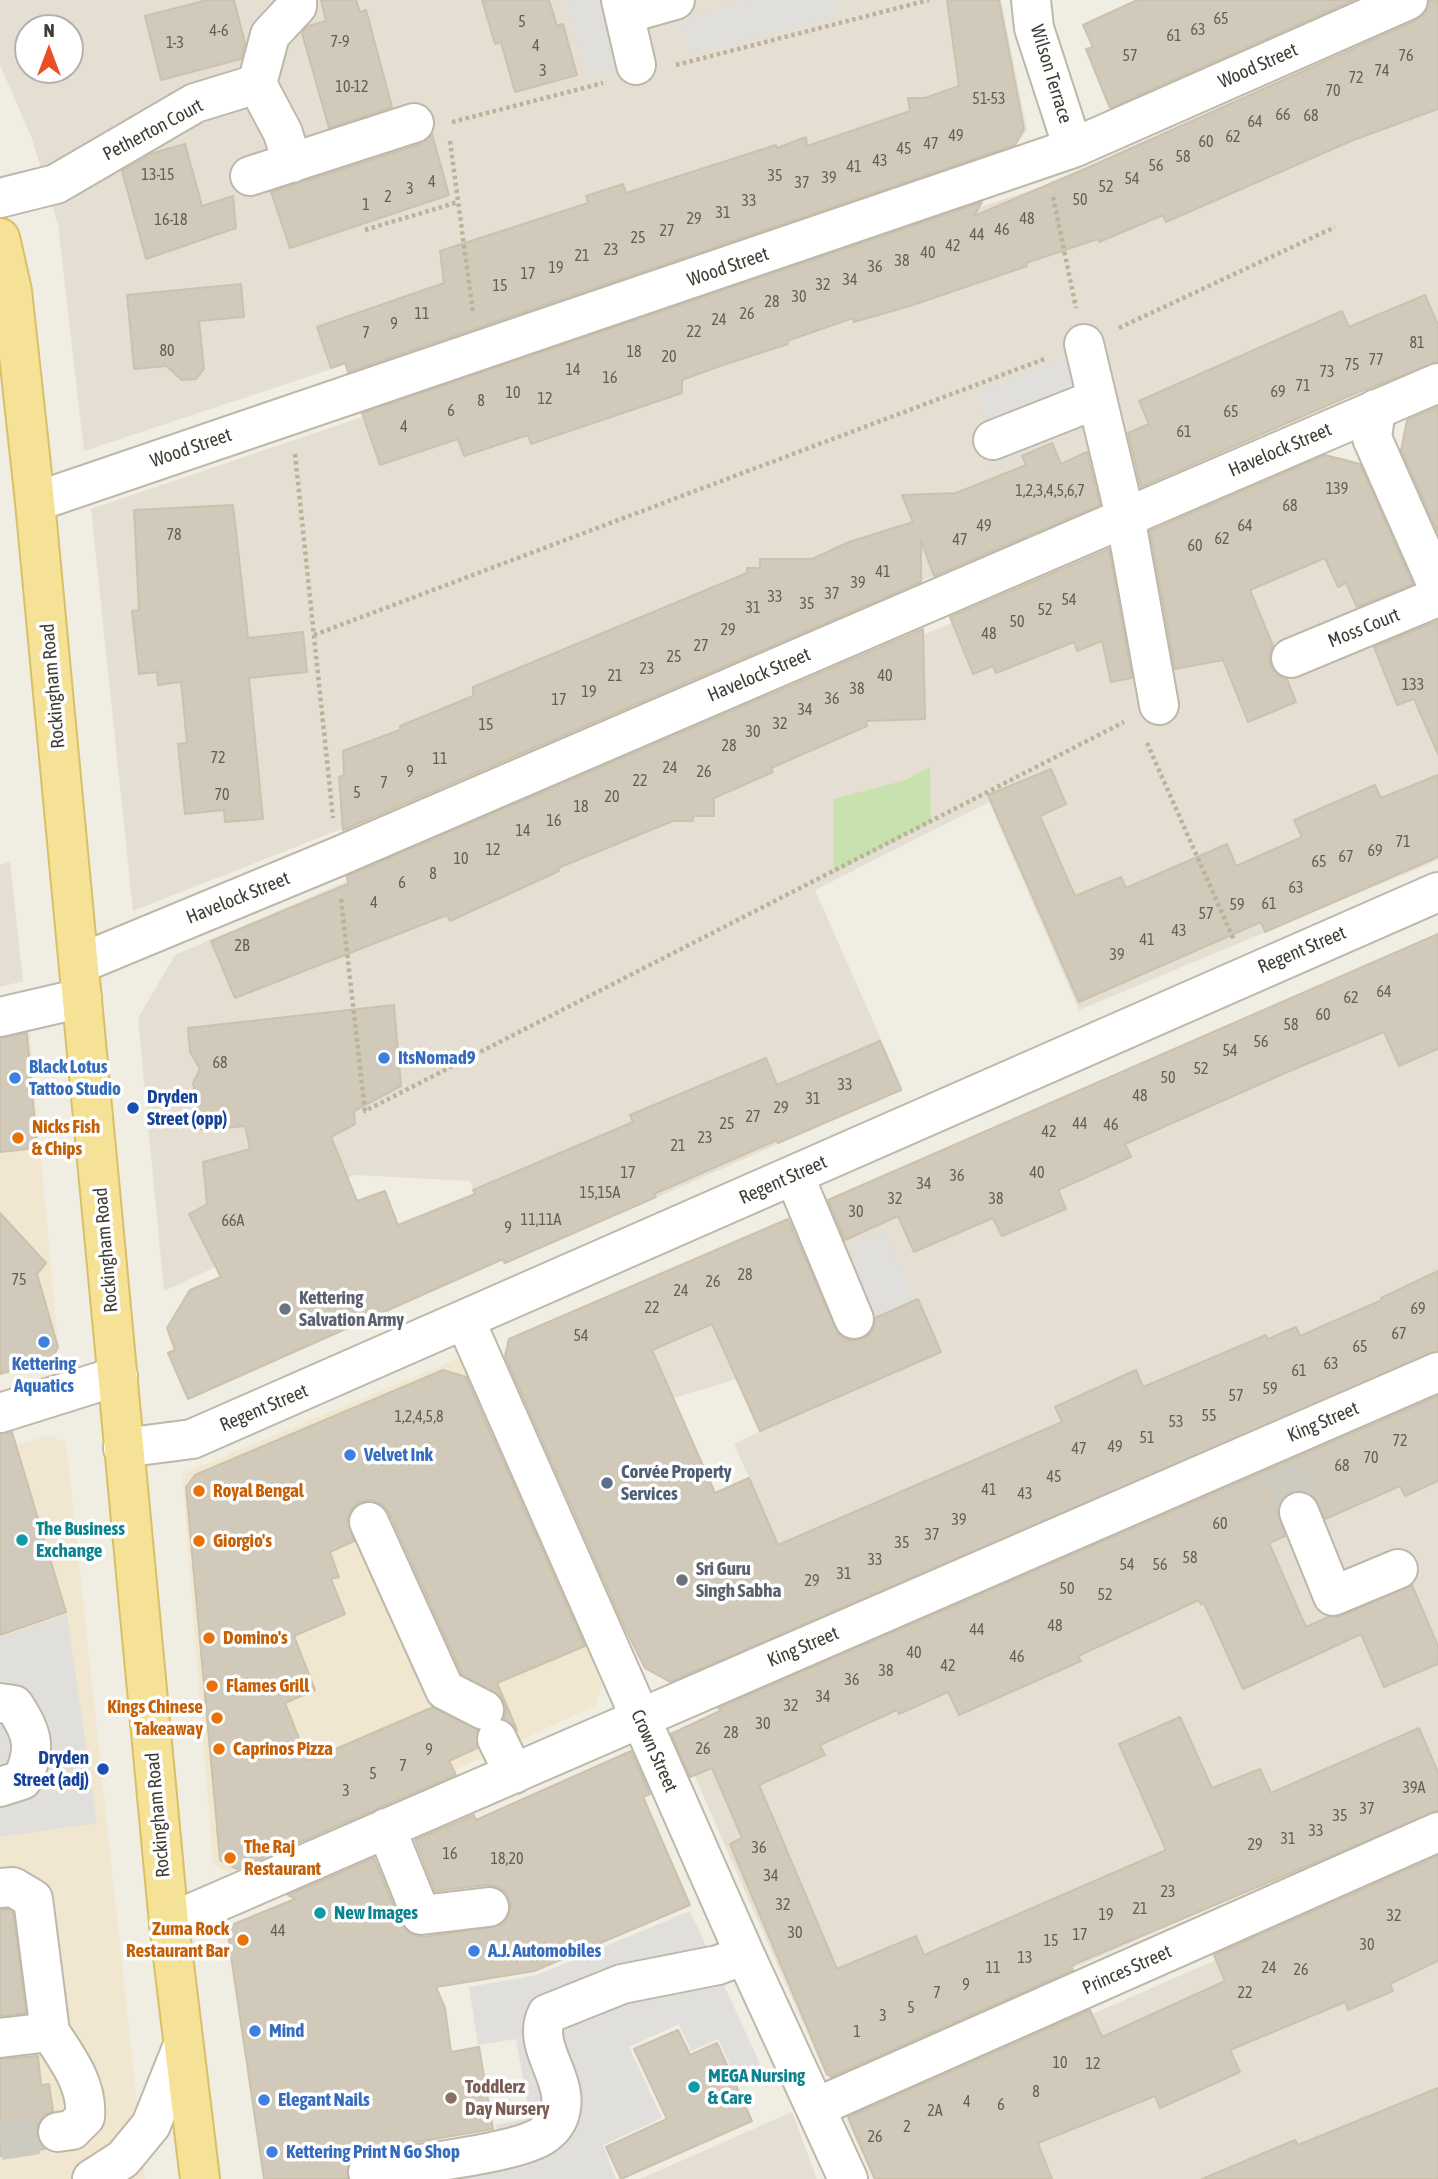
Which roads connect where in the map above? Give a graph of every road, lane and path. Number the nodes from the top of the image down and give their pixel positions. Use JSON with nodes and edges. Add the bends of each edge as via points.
{"nodes":[{"id":1,"x":297,"y":0,"type":"edge"},
{"id":2,"x":675,"y":0,"type":"edge"},
{"id":3,"x":929,"y":0,"type":"edge"},
{"id":4,"x":1031,"y":0,"type":"edge"},
{"id":5,"x":1408,"y":0,"type":"edge"},
{"id":6,"x":623,"y":7,"type":"edge"},
{"id":7,"x":675,"y":65,"type":"dead end"},
{"id":8,"x":622,"y":73,"type":"joint"},
{"id":9,"x":257,"y":84,"type":"junction"},
{"id":10,"x":431,"y":123,"type":"joint"},
{"id":11,"x":450,"y":136,"type":"dead end"},
{"id":12,"x":1059,"y":153,"type":"junction"},
{"id":13,"x":292,"y":163,"type":"junction"},
{"id":14,"x":250,"y":176,"type":"dead end"},
{"id":15,"x":0,"y":198,"type":"edge"},
{"id":16,"x":458,"y":202,"type":"junction"},
{"id":17,"x":1335,"y":227,"type":"dead end"},
{"id":18,"x":365,"y":230,"type":"dead end"},
{"id":19,"x":0,"y":238,"type":"edge"},
{"id":20,"x":1084,"y":344,"type":"junction"},
{"id":21,"x":478,"y":352,"type":"junction"},
{"id":22,"x":10,"y":364,"type":"edge"},
{"id":23,"x":1438,"y":383,"type":"edge"},
{"id":24,"x":1097,"y":399,"type":"junction"},
{"id":25,"x":1376,"y":409,"type":"junction"},
{"id":26,"x":290,"y":414,"type":"junction"},
{"id":27,"x":993,"y":440,"type":"dead end"},
{"id":28,"x":35,"y":502,"type":"junction"},
{"id":29,"x":1125,"y":516,"type":"junction"},
{"id":30,"x":1438,"y":587,"type":"edge"},
{"id":31,"x":1438,"y":597,"type":"edge"},
{"id":32,"x":314,"y":635,"type":"junction"},
{"id":33,"x":1291,"y":658,"type":"dead end"},
{"id":34,"x":1147,"y":711,"type":"joint"},
{"id":35,"x":1146,"y":741,"type":"dead end"},
{"id":36,"x":337,"y":857,"type":"junction"},
{"id":37,"x":1438,"y":892,"type":"edge"},
{"id":38,"x":1249,"y":973,"type":"junction"},
{"id":39,"x":80,"y":981,"type":"junction"},
{"id":40,"x":0,"y":1017,"type":"edge"},
{"id":41,"x":794,"y":1175,"type":"junction"},
{"id":42,"x":854,"y":1319,"type":"dead end"},
{"id":43,"x":465,"y":1321,"type":"junction"},
{"id":44,"x":1438,"y":1372,"type":"edge"},
{"id":45,"x":118,"y":1376,"type":"junction"},
{"id":46,"x":0,"y":1413,"type":"edge"},
{"id":47,"x":123,"y":1448,"type":"junction"},
{"id":48,"x":1299,"y":1512,"type":"tunnel mouth"},
{"id":49,"x":369,"y":1521,"type":"dead end"},
{"id":50,"x":1398,"y":1569,"type":"dead end"},
{"id":51,"x":0,"y":1703,"type":"edge"},
{"id":52,"x":639,"y":1717,"type":"junction"},
{"id":53,"x":514,"y":1774,"type":"junction"},
{"id":54,"x":0,"y":1787,"type":"edge"},
{"id":55,"x":386,"y":1828,"type":"junction"},
{"id":56,"x":1438,"y":1832,"type":"edge"},
{"id":57,"x":0,"y":1888,"type":"edge"},
{"id":58,"x":489,"y":1907,"type":"dead end"},
{"id":59,"x":169,"y":1923,"type":"junction"},
{"id":60,"x":745,"y":1955,"type":"junction"},
{"id":61,"x":50,"y":2032,"type":"junction"},
{"id":62,"x":0,"y":2038,"type":"edge"},
{"id":63,"x":183,"y":2045,"type":"junction"},
{"id":64,"x":817,"y":2107,"type":"junction"},
{"id":65,"x":58,"y":2132,"type":"tunnel mouth"},
{"id":66,"x":368,"y":2172,"type":"dead end"},
{"id":67,"x":92,"y":2179,"type":"edge"},
{"id":68,"x":192,"y":2179,"type":"edge"},
{"id":69,"x":200,"y":2179,"type":"edge"},
{"id":70,"x":849,"y":2179,"type":"edge"}],
"edges":[{"from":1,"to":9,"type":"street","via":[[297,6],[270,35]]},
{"from":2,"to":6,"type":"street"},
{"from":3,"to":7,"type":"path"},
{"from":4,"to":12,"type":"street","name":"Wilson Terrace"},
{"from":5,"to":12,"type":"street","name":"Wood Street"},
{"from":6,"to":8,"type":"street"},
{"from":8,"to":10,"type":"path"},
{"from":9,"to":13,"type":"street","via":[[283,133]]},
{"from":9,"to":15,"type":"street","name":"Petherton Court","via":[[195,103],[56,184]]},
{"from":10,"to":13,"type":"street"},
{"from":11,"to":16,"type":"path"},
{"from":12,"to":20,"type":"path"},
{"from":12,"to":21,"type":"street","name":"Wood Street"},
{"from":13,"to":14,"type":"street"},
{"from":16,"to":18,"type":"path"},
{"from":16,"to":21,"type":"path"},
{"from":17,"to":20,"type":"path"},
{"from":19,"to":22,"type":"main road","name":"Rockingham Road","via":[[12,291]]},
{"from":20,"to":24,"type":"street"},
{"from":20,"to":32,"type":"path"},
{"from":21,"to":26,"type":"street","name":"Wood Street"},
{"from":22,"to":28,"type":"main road","name":"Rockingham Road"},
{"from":23,"to":25,"type":"street","name":"Havelock Street"},
{"from":24,"to":27,"type":"street"},
{"from":24,"to":29,"type":"street"},
{"from":25,"to":29,"type":"street","name":"Havelock Street"},
{"from":25,"to":30,"type":"street","via":[[1373,438]]},
{"from":26,"to":28,"type":"street","name":"Wood Street"},
{"from":26,"to":32,"type":"path"},
{"from":28,"to":39,"type":"main road","name":"Rockingham Road"},
{"from":29,"to":34,"type":"street"},
{"from":29,"to":36,"type":"street","name":"Havelock Street"},
{"from":31,"to":33,"type":"street","name":"Moss Court"},
{"from":32,"to":36,"type":"path"},
{"from":34,"to":36,"type":"path","via":[[365,1111]]},
{"from":35,"to":38,"type":"path"},
{"from":36,"to":39,"type":"street","name":"Havelock Street"},
{"from":37,"to":38,"type":"street","name":"Regent Street"},
{"from":38,"to":41,"type":"street","name":"Regent Street"},
{"from":39,"to":40,"type":"street","name":"Havelock Street"},
{"from":39,"to":45,"type":"main road","name":"Rockingham Road"},
{"from":41,"to":42,"type":"street"},
{"from":41,"to":43,"type":"street","name":"Regent Street"},
{"from":43,"to":47,"type":"street","name":"Regent Street","via":[[192,1439]]},
{"from":43,"to":52,"type":"street","name":"Crown Street"},
{"from":44,"to":52,"type":"street","name":"King Street","via":[[1276,1456]]},
{"from":45,"to":46,"type":"street"},
{"from":45,"to":47,"type":"main road","name":"Rockingham Road"},
{"from":47,"to":59,"type":"main road","name":"Rockingham Road"},
{"from":48,"to":50,"type":"street","via":[[1333,1596]]},
{"from":49,"to":53,"type":"street","via":[[445,1690],[491,1725]]},
{"from":51,"to":54,"type":"street","via":[[14,1705],[30,1728],[33,1758],[22,1780]]},
{"from":52,"to":53,"type":"street","name":"King Street"},
{"from":52,"to":60,"type":"street","name":"Crown Street"},
{"from":53,"to":55,"type":"street","name":"King Street"},
{"from":55,"to":58,"type":"street","via":[[421,1915]]},
{"from":55,"to":59,"type":"street","name":"King Street"},
{"from":56,"to":64,"type":"street","name":"Princes Street"},
{"from":57,"to":61,"type":"street","via":[[13,1886],[33,1899]]},
{"from":59,"to":63,"type":"main road","name":"Rockingham Road"},
{"from":60,"to":64,"type":"street","name":"Crown Street"},
{"from":60,"to":66,"type":"street","via":[[718,1965],[622,1984],[547,2014],[541,2033],[564,2102],[560,2117],[543,2136],[516,2146]]},
{"from":61,"to":62,"type":"street"},
{"from":61,"to":65,"type":"street","via":[[76,2073],[86,2103],[85,2117],[72,2130]]},
{"from":63,"to":67,"type":"street","via":[[150,2124],[123,2159]]},
{"from":63,"to":69,"type":"main road","name":"Rockingham Road"},
{"from":64,"to":70,"type":"street","name":"Crown Street"},
{"from":68,"to":69,"type":"street"}]}
